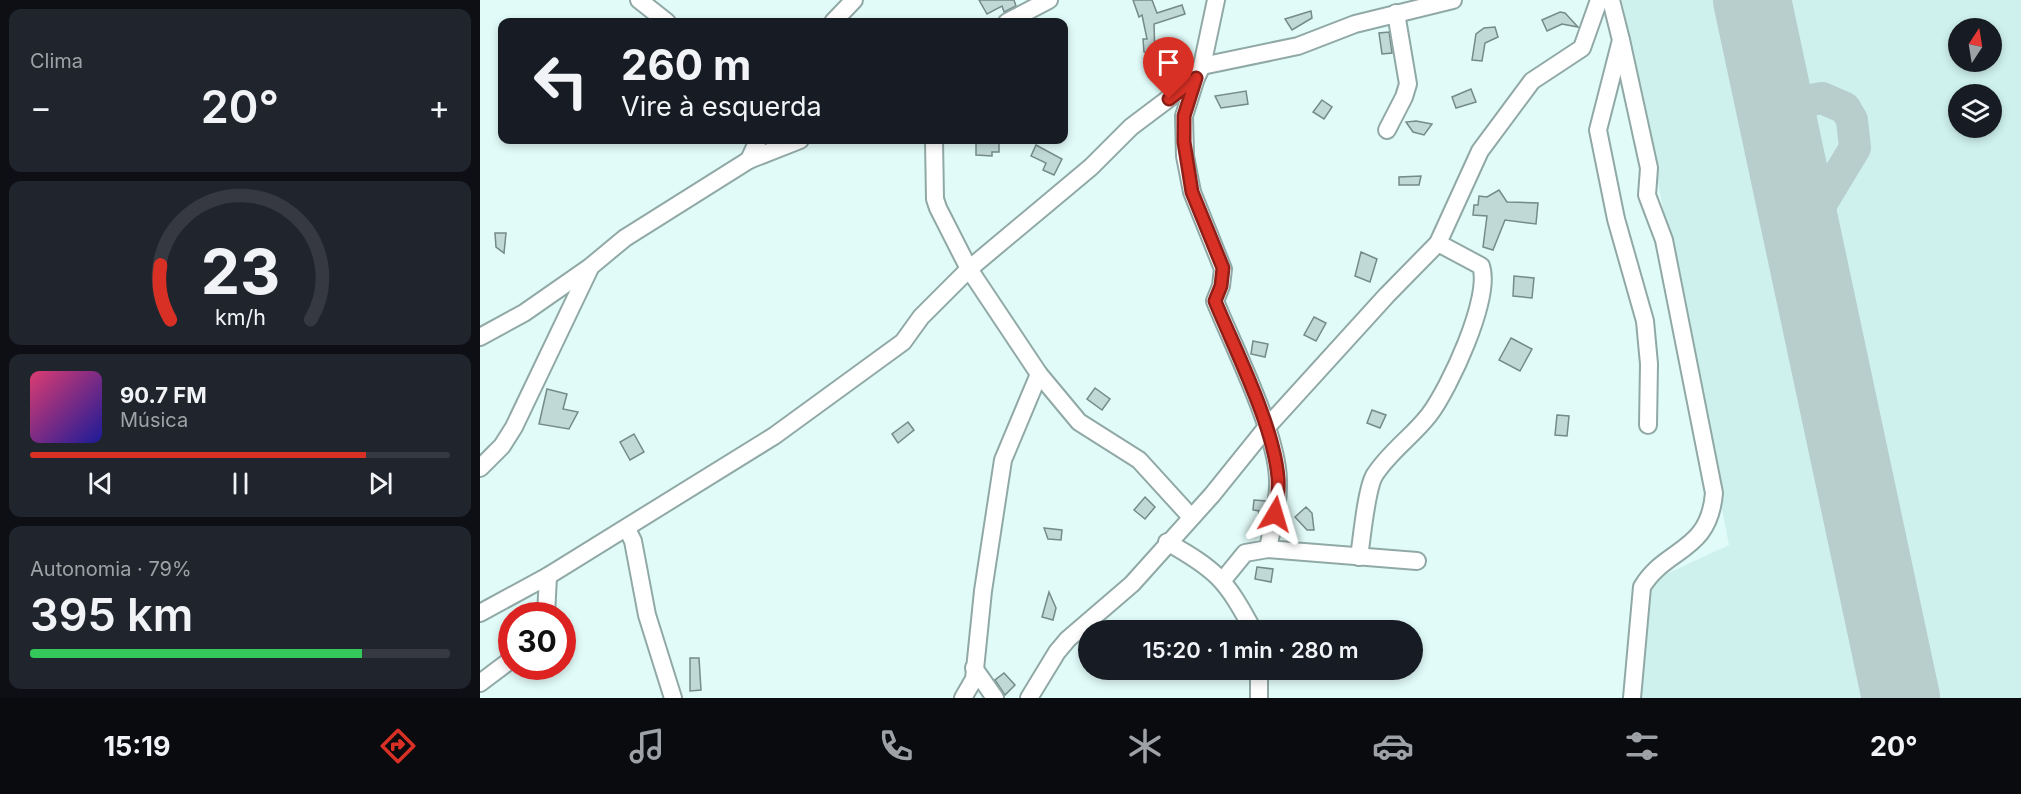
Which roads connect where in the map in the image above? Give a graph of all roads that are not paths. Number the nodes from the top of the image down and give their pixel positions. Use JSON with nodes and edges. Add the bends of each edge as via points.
{"nodes":[{"id":1,"x":639,"y":0,"type":"edge"},
{"id":2,"x":854,"y":0,"type":"edge"},
{"id":3,"x":1049,"y":0,"type":"edge"},
{"id":4,"x":1216,"y":0,"type":"edge"},
{"id":5,"x":1453,"y":0,"type":"edge"},
{"id":6,"x":1599,"y":0,"type":"edge"},
{"id":7,"x":1611,"y":0,"type":"edge"},
{"id":8,"x":1396,"y":13,"type":"junction"},
{"id":9,"x":663,"y":18,"type":"edge"},
{"id":10,"x":837,"y":18,"type":"edge"},
{"id":11,"x":1015,"y":18,"type":"edge"},
{"id":12,"x":1621,"y":40,"type":"junction"},
{"id":13,"x":1199,"y":72,"type":"junction"},
{"id":14,"x":1387,"y":130,"type":"dead end"},
{"id":15,"x":756,"y":144,"type":"edge"},
{"id":16,"x":790,"y":144,"type":"edge"},
{"id":17,"x":934,"y":144,"type":"edge"},
{"id":18,"x":749,"y":160,"type":"junction"},
{"id":19,"x":1438,"y":243,"type":"junction"},
{"id":20,"x":590,"y":267,"type":"junction"},
{"id":21,"x":969,"y":269,"type":"junction"},
{"id":22,"x":480,"y":337,"type":"edge"},
{"id":23,"x":1039,"y":374,"type":"junction"},
{"id":24,"x":1648,"y":425,"type":"dead end"},
{"id":25,"x":1266,"y":428,"type":"junction"},
{"id":26,"x":480,"y":468,"type":"edge"},
{"id":27,"x":1191,"y":517,"type":"junction"},
{"id":28,"x":627,"y":529,"type":"junction"},
{"id":29,"x":1167,"y":542,"type":"junction"},
{"id":30,"x":1268,"y":549,"type":"junction"},
{"id":31,"x":1359,"y":557,"type":"junction"},
{"id":32,"x":1417,"y":561,"type":"dead end"},
{"id":33,"x":548,"y":576,"type":"junction"},
{"id":34,"x":1223,"y":580,"type":"junction"},
{"id":35,"x":547,"y":602,"type":"edge"},
{"id":36,"x":480,"y":613,"type":"edge"},
{"id":37,"x":1247,"y":620,"type":"edge"},
{"id":38,"x":974,"y":668,"type":"junction"},
{"id":39,"x":498,"y":670,"type":"edge"},
{"id":40,"x":1259,"y":680,"type":"edge"},
{"id":41,"x":480,"y":683,"type":"edge"},
{"id":42,"x":673,"y":698,"type":"edge"},
{"id":43,"x":963,"y":698,"type":"edge"},
{"id":44,"x":995,"y":698,"type":"edge"},
{"id":45,"x":1029,"y":698,"type":"edge"},
{"id":46,"x":1259,"y":698,"type":"edge"},
{"id":47,"x":1632,"y":698,"type":"edge"}],
"edges":[{"from":1,"to":9,"type":"street"},
{"from":2,"to":10,"type":"street"},
{"from":3,"to":11,"type":"street"},
{"from":4,"to":13,"type":"street"},
{"from":5,"to":8,"type":"street"},
{"from":6,"to":19,"type":"street","via":[[1582,48],[1532,81],[1480,151]]},
{"from":7,"to":12,"type":"street"},
{"from":8,"to":13,"type":"street","via":[[1298,46]]},
{"from":8,"to":14,"type":"street","via":[[1408,84]]},
{"from":12,"to":24,"type":"street","via":[[1598,130],[1616,219],[1645,321]]},
{"from":12,"to":47,"type":"street","via":[[1648,168],[1647,195],[1664,240],[1714,493],[1705,527],[1692,544],[1650,575],[1641,587]]},
{"from":13,"to":21,"type":"street"},
{"from":13,"to":25,"type":"street","via":[[1183,128],[1192,192],[1223,268],[1215,301]]},
{"from":15,"to":18,"type":"street"},
{"from":16,"to":18,"type":"street"},
{"from":17,"to":21,"type":"street","via":[[935,199]]},
{"from":18,"to":20,"type":"street","via":[[626,238]]},
{"from":19,"to":25,"type":"street"},
{"from":19,"to":31,"type":"street","via":[[1481,266],[1473,324],[1460,364],[1430,415],[1375,475]]},
{"from":20,"to":22,"type":"street","via":[[524,313]]},
{"from":20,"to":26,"type":"street","via":[[514,427]]},
{"from":21,"to":23,"type":"street"},
{"from":21,"to":28,"type":"street","via":[[921,317],[903,342],[774,436]]},
{"from":23,"to":27,"type":"street","via":[[1080,422],[1139,460]]},
{"from":23,"to":38,"type":"street","via":[[1003,460]]},
{"from":25,"to":27,"type":"street"},
{"from":25,"to":30,"type":"street","via":[[1279,479]]},
{"from":27,"to":29,"type":"street"},
{"from":28,"to":33,"type":"street"},
{"from":28,"to":42,"type":"street","via":[[633,541],[647,615]]},
{"from":29,"to":34,"type":"street","via":[[1194,556]]},
{"from":29,"to":45,"type":"street","via":[[1122,594],[1068,639]]},
{"from":30,"to":31,"type":"street"},
{"from":30,"to":34,"type":"street","via":[[1245,553]]},
{"from":31,"to":32,"type":"street"},
{"from":33,"to":35,"type":"street"},
{"from":33,"to":36,"type":"street"},
{"from":34,"to":37,"type":"street"},
{"from":38,"to":43,"type":"street","via":[[974,679]]},
{"from":38,"to":44,"type":"street"},
{"from":39,"to":41,"type":"street"},
{"from":40,"to":46,"type":"street"}]}
